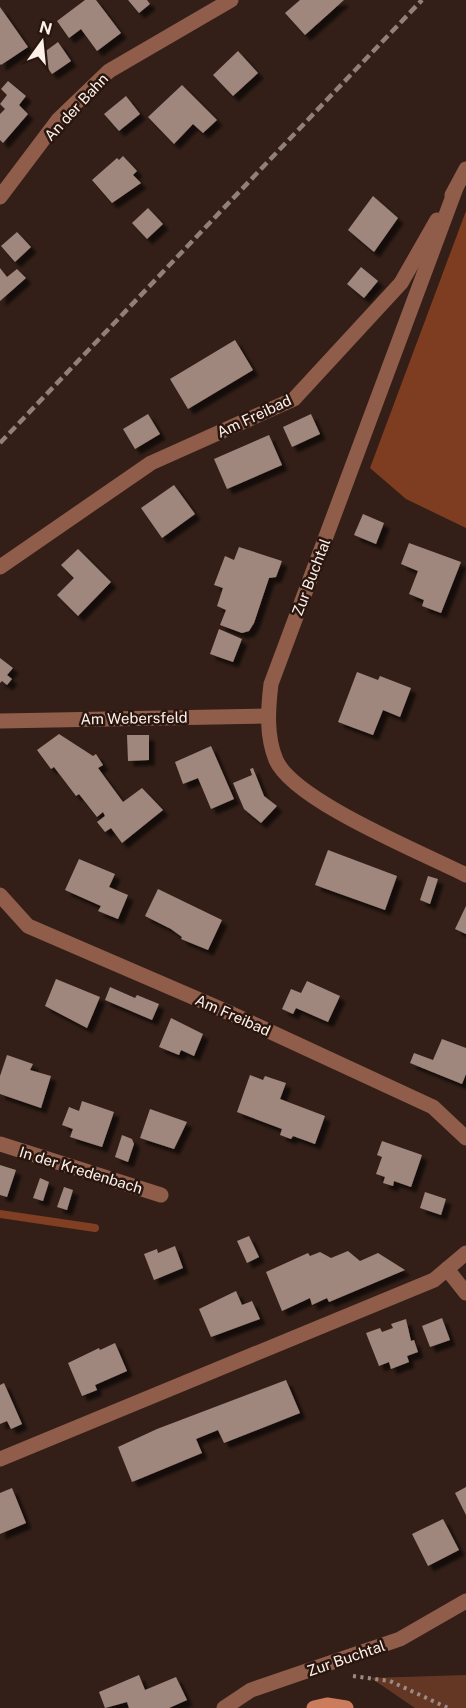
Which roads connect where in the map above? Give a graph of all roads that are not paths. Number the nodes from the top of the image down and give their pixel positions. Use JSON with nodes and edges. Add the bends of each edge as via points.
{"nodes":[{"id":1,"x":231,"y":0,"type":"edge"},
{"id":2,"x":466,"y":169,"type":"edge"},
{"id":3,"x":456,"y":188,"type":"junction"},
{"id":4,"x":0,"y":197,"type":"edge"},
{"id":5,"x":0,"y":567,"type":"edge"},
{"id":6,"x":267,"y":716,"type":"junction"},
{"id":7,"x":0,"y":721,"type":"edge"},
{"id":8,"x":466,"y":874,"type":"edge"},
{"id":9,"x":0,"y":895,"type":"edge"},
{"id":10,"x":466,"y":1138,"type":"edge"},
{"id":11,"x":0,"y":1144,"type":"edge"},
{"id":12,"x":161,"y":1195,"type":"dead end"},
{"id":13,"x":466,"y":1253,"type":"edge"},
{"id":14,"x":447,"y":1269,"type":"junction"},
{"id":15,"x":466,"y":1293,"type":"edge"},
{"id":16,"x":0,"y":1459,"type":"edge"},
{"id":17,"x":466,"y":1601,"type":"edge"},
{"id":18,"x":224,"y":1708,"type":"edge"},
{"id":19,"x":314,"y":1708,"type":"edge"},
{"id":20,"x":346,"y":1708,"type":"edge"}],
"edges":[{"from":1,"to":4,"type":"street","name":"An der Bahn","via":[[109,71],[58,120]]},
{"from":2,"to":3,"type":"street","name":"Am Freibad"},
{"from":3,"to":5,"type":"street","name":"Am Freibad","via":[[400,283],[294,399],[151,463]]},
{"from":3,"to":6,"type":"street","name":"Zur Buchtal","via":[[271,684]]},
{"from":6,"to":7,"type":"street","name":"Am Webersfeld"},
{"from":6,"to":8,"type":"street","name":"Zur Buchtal","via":[[277,761],[300,789]]},
{"from":9,"to":10,"type":"street","name":"Am Freibad","via":[[27,926],[232,1014],[433,1107]]},
{"from":11,"to":12,"type":"street","name":"In der Kredenbach"},
{"from":13,"to":14,"type":"street"},
{"from":14,"to":15,"type":"street"},
{"from":14,"to":16,"type":"street","via":[[434,1280]]},
{"from":17,"to":18,"type":"street","name":"Zur Buchtal","via":[[400,1639],[251,1690]]},
{"from":19,"to":20,"type":"main road"}]}
